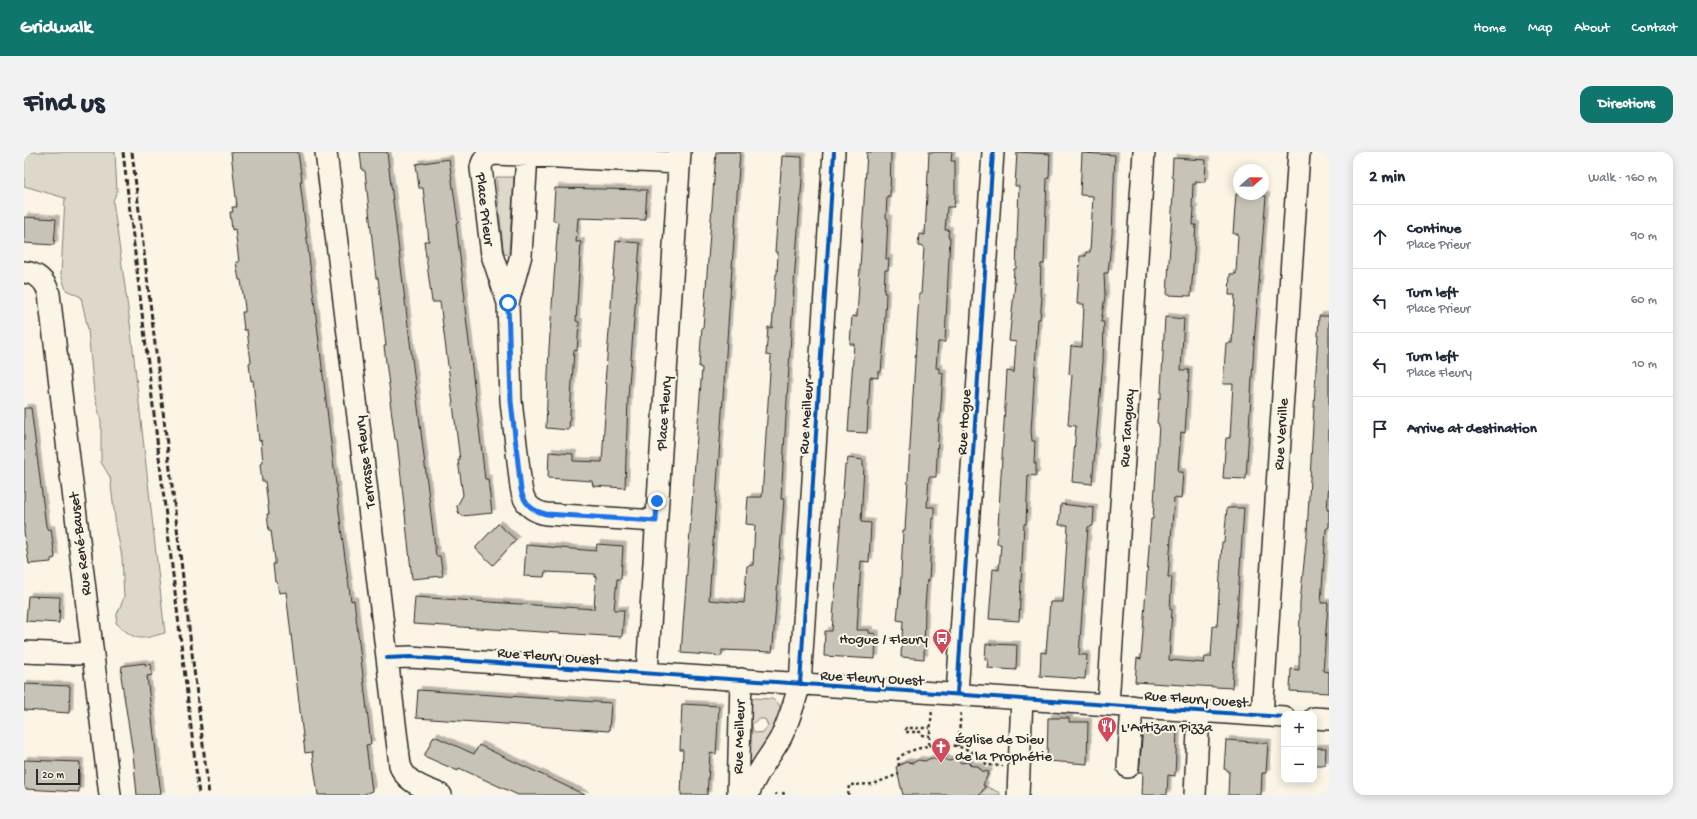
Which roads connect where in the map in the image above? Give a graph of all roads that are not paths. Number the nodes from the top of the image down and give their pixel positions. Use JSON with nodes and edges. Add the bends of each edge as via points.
{"nodes":[{"id":1,"x":326,"y":152,"type":"edge"},
{"id":2,"x":834,"y":152,"type":"edge"},
{"id":3,"x":993,"y":152,"type":"edge"},
{"id":4,"x":1144,"y":152,"type":"edge"},
{"id":5,"x":1298,"y":152,"type":"edge"},
{"id":6,"x":527,"y":154,"type":"junction"},
{"id":7,"x":680,"y":158,"type":"edge"},
{"id":8,"x":24,"y":272,"type":"edge"},
{"id":9,"x":508,"y":303,"type":"junction"},
{"id":10,"x":656,"y":521,"type":"junction"},
{"id":11,"x":24,"y":652,"type":"edge"},
{"id":12,"x":92,"y":652,"type":"junction"},
{"id":13,"x":387,"y":658,"type":"junction"},
{"id":14,"x":646,"y":673,"type":"junction"},
{"id":15,"x":741,"y":680,"type":"junction"},
{"id":16,"x":800,"y":684,"type":"junction"},
{"id":17,"x":1022,"y":698,"type":"junction"},
{"id":18,"x":959,"y":701,"type":"junction"},
{"id":19,"x":1108,"y":704,"type":"junction"},
{"id":20,"x":1132,"y":706,"type":"junction"},
{"id":21,"x":1200,"y":710,"type":"junction"},
{"id":22,"x":1262,"y":715,"type":"junction"},
{"id":23,"x":1281,"y":717,"type":"edge"},
{"id":24,"x":1317,"y":718,"type":"edge"},
{"id":25,"x":1329,"y":719,"type":"edge"},
{"id":26,"x":1128,"y":767,"type":"dead end"},
{"id":27,"x":770,"y":794,"type":"edge"},
{"id":28,"x":110,"y":795,"type":"edge"},
{"id":29,"x":441,"y":795,"type":"edge"},
{"id":30,"x":738,"y":795,"type":"edge"},
{"id":31,"x":748,"y":795,"type":"edge"},
{"id":32,"x":1018,"y":795,"type":"edge"},
{"id":33,"x":1196,"y":795,"type":"edge"}],
"edges":[{"from":1,"to":13,"type":"street","name":"Terrasse Fleury"},
{"from":2,"to":16,"type":"street","name":"Rue Meilleur"},
{"from":3,"to":18,"type":"street","name":"Rue Hogue"},
{"from":4,"to":19,"type":"street","name":"Rue Tanguay"},
{"from":5,"to":22,"type":"street","name":"Rue Verville"},
{"from":6,"to":7,"type":"street","name":"Place Prieur"},
{"from":6,"to":9,"type":"street","name":"Place Prieur","via":[[521,255]]},
{"from":6,"to":9,"type":"street","name":"Place Prieur","via":[[490,155],[483,161],[481,168],[492,255]]},
{"from":7,"to":10,"type":"street","name":"Place Fleury"},
{"from":8,"to":12,"type":"street","name":"Rue René-Bauset","via":[[41,278],[49,294]]},
{"from":9,"to":10,"type":"street","name":"Place Prieur","via":[[511,401],[521,490],[526,503],[533,510],[546,514]]},
{"from":10,"to":14,"type":"street","name":"Place Fleury"},
{"from":11,"to":12,"type":"street"},
{"from":12,"to":28,"type":"street","name":"Rue René-Bauset"},
{"from":13,"to":14,"type":"street","name":"Rue Fleury Ouest","via":[[410,657]]},
{"from":13,"to":29,"type":"street","name":"Terrasse Fleury","via":[[403,772],[411,781]]},
{"from":14,"to":15,"type":"street","name":"Rue Fleury Ouest"},
{"from":15,"to":16,"type":"street","name":"Rue Fleury Ouest"},
{"from":15,"to":30,"type":"street","name":"Rue Meilleur"},
{"from":16,"to":18,"type":"street","name":"Rue Fleury Ouest"},
{"from":16,"to":27,"type":"street","name":"Rue Meilleur","via":[[807,706],[801,726]]},
{"from":16,"to":31,"type":"street","name":"Rue Meilleur","via":[[786,727],[752,782]]},
{"from":17,"to":18,"type":"street","name":"Rue Fleury Ouest"},
{"from":17,"to":19,"type":"street","name":"Rue Fleury Ouest"},
{"from":17,"to":32,"type":"street"},
{"from":19,"to":20,"type":"street","name":"Rue Fleury Ouest"},
{"from":20,"to":21,"type":"street","name":"Rue Fleury Ouest"},
{"from":20,"to":26,"type":"street"},
{"from":21,"to":22,"type":"street","name":"Rue Fleury Ouest"},
{"from":21,"to":33,"type":"street"},
{"from":22,"to":23,"type":"street","name":"Rue Fleury Ouest"},
{"from":24,"to":25,"type":"street"}]}
